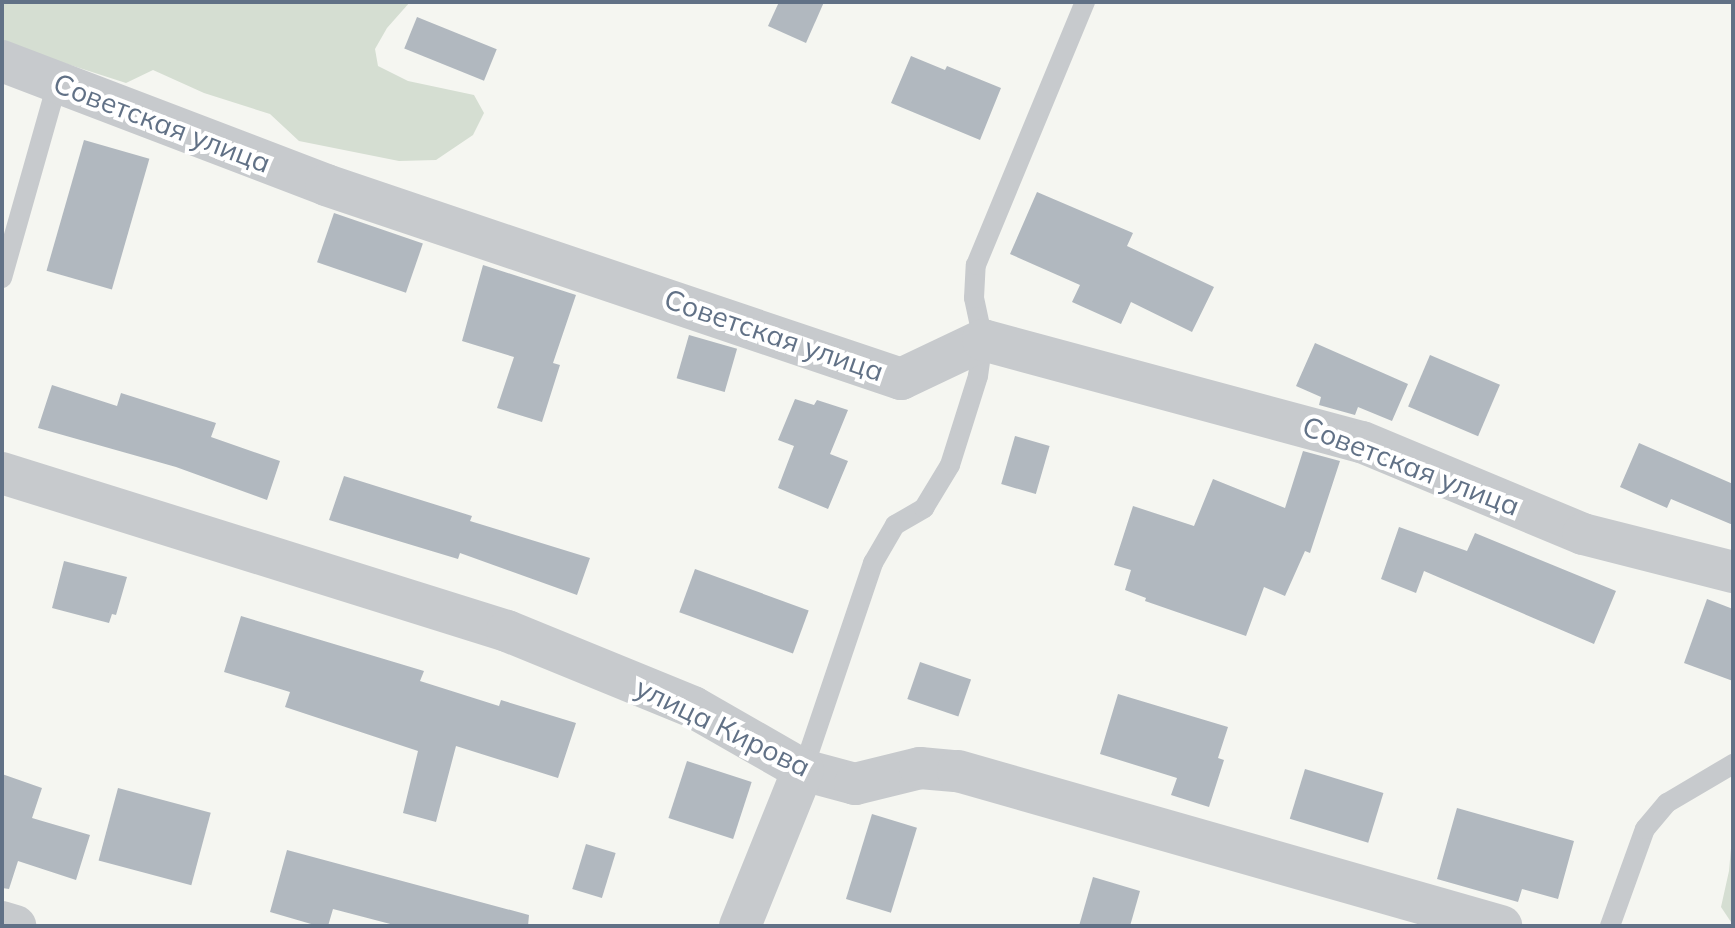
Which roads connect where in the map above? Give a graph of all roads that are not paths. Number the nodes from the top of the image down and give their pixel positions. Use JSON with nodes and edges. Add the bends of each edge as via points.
{"nodes":[{"id":1,"x":1085,"y":2,"type":"edge"},
{"id":2,"x":2,"y":61,"type":"edge"},
{"id":3,"x":57,"y":83,"type":"junction"},
{"id":4,"x":2,"y":278,"type":"edge"},
{"id":5,"x":983,"y":340,"type":"junction"},
{"id":6,"x":2,"y":473,"type":"edge"},
{"id":7,"x":1733,"y":572,"type":"edge"},
{"id":8,"x":1733,"y":764,"type":"edge"},
{"id":9,"x":803,"y":770,"type":"junction"},
{"id":10,"x":2,"y":922,"type":"edge"},
{"id":11,"x":15,"y":926,"type":"edge"},
{"id":12,"x":740,"y":926,"type":"edge"},
{"id":13,"x":1501,"y":926,"type":"edge"},
{"id":14,"x":1610,"y":926,"type":"edge"}],
"edges":[{"from":1,"to":5,"type":"lane","via":[[976,265],[974,298]]},
{"from":2,"to":3,"type":"street","name":"Советская улица"},
{"from":3,"to":4,"type":"lane"},
{"from":3,"to":5,"type":"street","name":"Советская улица","via":[[326,185],[901,379]]},
{"from":5,"to":7,"type":"street","name":"Советская улица","via":[[1362,442],[1583,534]]},
{"from":5,"to":9,"type":"lane","via":[[978,376],[950,465],[924,508],[895,525],[873,563]]},
{"from":6,"to":9,"type":"street","name":"улица Кирова","via":[[507,631],[693,707]]},
{"from":8,"to":14,"type":"lane","via":[[1667,803],[1645,829]]},
{"from":9,"to":12,"type":"street"},
{"from":9,"to":13,"type":"street","name":"улица Кирова","via":[[855,784],[920,768],[958,771]]},
{"from":10,"to":11,"type":"street"}]}
